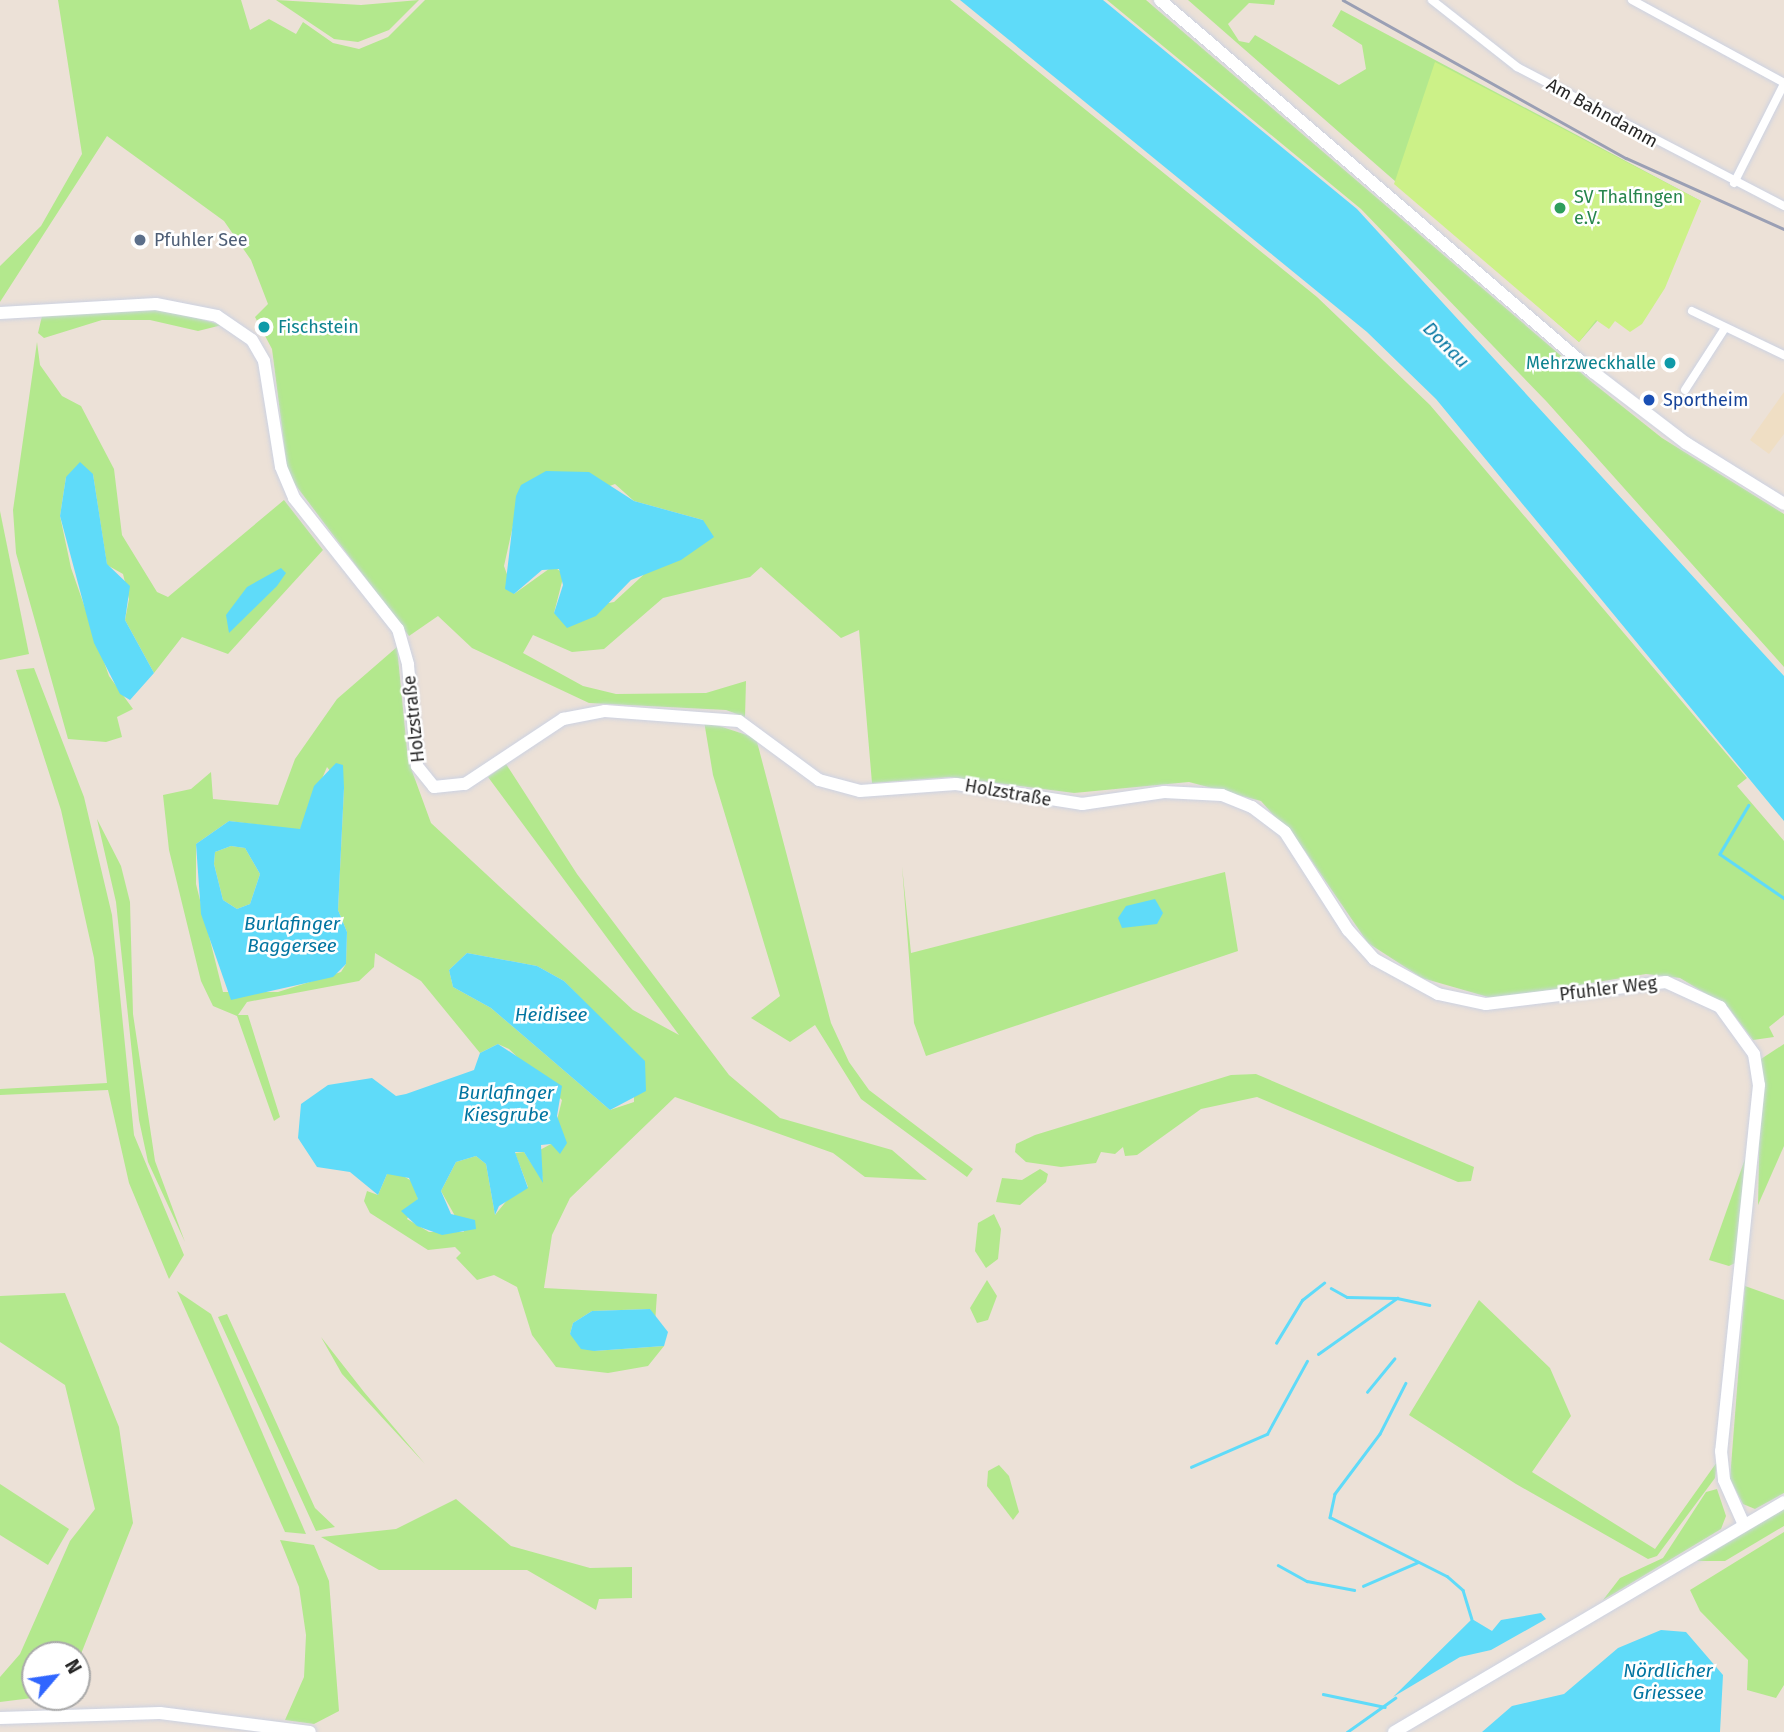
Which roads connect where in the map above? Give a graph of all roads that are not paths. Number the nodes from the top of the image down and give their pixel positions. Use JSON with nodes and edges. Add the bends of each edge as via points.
{"nodes":[{"id":1,"x":1160,"y":0,"type":"edge"},
{"id":2,"x":1432,"y":0,"type":"edge"},
{"id":3,"x":1632,"y":0,"type":"edge"},
{"id":4,"x":1784,"y":84,"type":"edge"},
{"id":5,"x":1734,"y":183,"type":"junction"},
{"id":6,"x":1784,"y":205,"type":"edge"},
{"id":7,"x":1692,"y":312,"type":"dead end"},
{"id":8,"x":0,"y":313,"type":"edge"},
{"id":9,"x":1724,"y":328,"type":"junction"},
{"id":10,"x":1784,"y":355,"type":"edge"},
{"id":11,"x":1685,"y":390,"type":"dead end"},
{"id":12,"x":1769,"y":495,"type":"junction"},
{"id":13,"x":1784,"y":495,"type":"edge"},
{"id":14,"x":1784,"y":504,"type":"edge"},
{"id":15,"x":1126,"y":797,"type":"joint"},
{"id":16,"x":1784,"y":1502,"type":"edge"},
{"id":17,"x":1744,"y":1525,"type":"junction"},
{"id":18,"x":0,"y":1718,"type":"edge"},
{"id":19,"x":310,"y":1732,"type":"edge"},
{"id":20,"x":1394,"y":1732,"type":"edge"}],
"edges":[{"from":1,"to":12,"type":"street","via":[[1593,372]]},
{"from":2,"to":5,"type":"street","name":"Am Bahndamm","via":[[1517,67]]},
{"from":3,"to":4,"type":"street"},
{"from":4,"to":5,"type":"street"},
{"from":5,"to":6,"type":"street","name":"Am Bahndamm"},
{"from":7,"to":9,"type":"street"},
{"from":8,"to":15,"type":"street","name":"Holzstraße","via":[[156,304],[217,316],[252,341],[264,361],[281,467],[294,498],[390,612],[405,646],[417,766],[434,787],[465,784],[563,719],[605,710],[739,721],[819,780],[860,791],[956,784],[1062,803]]},
{"from":9,"to":10,"type":"street"},
{"from":9,"to":11,"type":"street"},
{"from":12,"to":13,"type":"street"},
{"from":12,"to":14,"type":"street"},
{"from":15,"to":17,"type":"street","name":"Pfuhler Weg","via":[[1203,792],[1252,807],[1285,832],[1358,944],[1399,976],[1438,994],[1486,1004],[1666,982],[1700,994],[1738,1024],[1754,1054],[1759,1092],[1721,1451],[1724,1480]]},
{"from":16,"to":17,"type":"street"},
{"from":17,"to":20,"type":"street"},
{"from":18,"to":19,"type":"street","via":[[160,1713]]}]}
